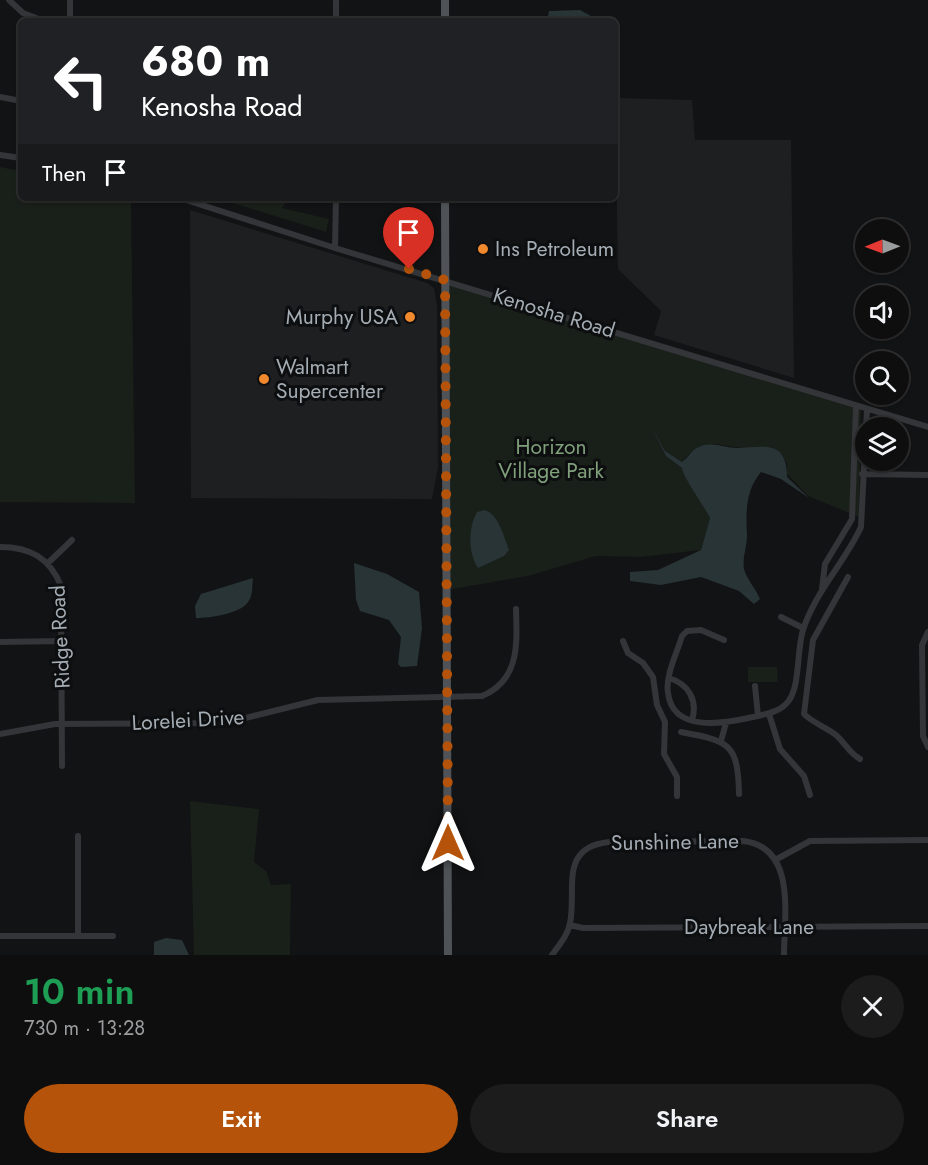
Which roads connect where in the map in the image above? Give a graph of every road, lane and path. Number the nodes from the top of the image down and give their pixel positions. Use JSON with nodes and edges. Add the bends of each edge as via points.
{"nodes":[{"id":1,"x":9,"y":0,"type":"edge"},
{"id":2,"x":69,"y":0,"type":"edge"},
{"id":3,"x":336,"y":0,"type":"edge"},
{"id":4,"x":445,"y":0,"type":"edge"},
{"id":5,"x":36,"y":18,"type":"edge"},
{"id":6,"x":70,"y":18,"type":"edge"},
{"id":7,"x":336,"y":18,"type":"edge"},
{"id":8,"x":445,"y":18,"type":"edge"},
{"id":9,"x":0,"y":97,"type":"edge"},
{"id":10,"x":18,"y":100,"type":"edge"},
{"id":11,"x":0,"y":155,"type":"edge"},
{"id":12,"x":18,"y":158,"type":"edge"},
{"id":13,"x":189,"y":201,"type":"edge"},
{"id":14,"x":336,"y":201,"type":"edge"},
{"id":15,"x":445,"y":201,"type":"edge"},
{"id":16,"x":335,"y":248,"type":"junction"},
{"id":17,"x":445,"y":280,"type":"junction"},
{"id":18,"x":856,"y":406,"type":"junction"},
{"id":19,"x":867,"y":409,"type":"junction"},
{"id":20,"x":928,"y":427,"type":"edge"},
{"id":21,"x":862,"y":474,"type":"junction"},
{"id":22,"x":928,"y":475,"type":"edge"},
{"id":23,"x":72,"y":540,"type":"dead end"},
{"id":24,"x":0,"y":547,"type":"edge"},
{"id":25,"x":48,"y":563,"type":"junction"},
{"id":26,"x":848,"y":577,"type":"dead end"},
{"id":27,"x":822,"y":590,"type":"junction"},
{"id":28,"x":516,"y":609,"type":"dead end"},
{"id":29,"x":782,"y":617,"type":"dead end"},
{"id":30,"x":803,"y":628,"type":"junction"},
{"id":31,"x":928,"y":632,"type":"edge"},
{"id":32,"x":724,"y":640,"type":"dead end"},
{"id":33,"x":62,"y":641,"type":"junction"},
{"id":34,"x":623,"y":641,"type":"dead end"},
{"id":35,"x":0,"y":642,"type":"edge"},
{"id":36,"x":796,"y":666,"type":"junction"},
{"id":37,"x":810,"y":667,"type":"junction"},
{"id":38,"x":669,"y":678,"type":"junction"},
{"id":39,"x":755,"y":686,"type":"dead end"},
{"id":40,"x":447,"y":698,"type":"junction"},
{"id":41,"x":671,"y":703,"type":"junction"},
{"id":42,"x":659,"y":708,"type":"junction"},
{"id":43,"x":769,"y":714,"type":"junction"},
{"id":44,"x":758,"y":716,"type":"junction"},
{"id":45,"x":692,"y":720,"type":"junction"},
{"id":46,"x":726,"y":723,"type":"junction"},
{"id":47,"x":62,"y":724,"type":"junction"},
{"id":48,"x":681,"y":732,"type":"dead end"},
{"id":49,"x":0,"y":734,"type":"edge"},
{"id":50,"x":721,"y":741,"type":"junction"},
{"id":51,"x":928,"y":747,"type":"edge"},
{"id":52,"x":860,"y":759,"type":"dead end"},
{"id":53,"x":62,"y":766,"type":"dead end"},
{"id":54,"x":740,"y":794,"type":"dead end"},
{"id":55,"x":810,"y":795,"type":"dead end"},
{"id":56,"x":677,"y":796,"type":"dead end"},
{"id":57,"x":78,"y":836,"type":"dead end"},
{"id":58,"x":928,"y":840,"type":"edge"},
{"id":59,"x":777,"y":859,"type":"junction"},
{"id":60,"x":570,"y":925,"type":"junction"},
{"id":61,"x":928,"y":926,"type":"edge"},
{"id":62,"x":784,"y":927,"type":"junction"},
{"id":63,"x":0,"y":936,"type":"edge"},
{"id":64,"x":78,"y":936,"type":"junction"},
{"id":65,"x":113,"y":936,"type":"dead end"},
{"id":66,"x":448,"y":955,"type":"edge"},
{"id":67,"x":552,"y":955,"type":"edge"},
{"id":68,"x":784,"y":955,"type":"edge"}],
"edges":[{"from":1,"to":5,"type":"street","via":[[23,13]]},
{"from":2,"to":6,"type":"street"},
{"from":3,"to":7,"type":"street"},
{"from":4,"to":8,"type":"main road"},
{"from":9,"to":10,"type":"street"},
{"from":11,"to":12,"type":"street"},
{"from":13,"to":16,"type":"street","name":"Kenosha Road"},
{"from":14,"to":16,"type":"street"},
{"from":15,"to":17,"type":"main road"},
{"from":16,"to":17,"type":"street","name":"Kenosha Road"},
{"from":17,"to":18,"type":"street","name":"Kenosha Road"},
{"from":17,"to":40,"type":"main road"},
{"from":18,"to":19,"type":"street","name":"Kenosha Road"},
{"from":18,"to":27,"type":"street","via":[[852,519],[825,564]]},
{"from":19,"to":20,"type":"street","name":"Kenosha Road"},
{"from":19,"to":21,"type":"street"},
{"from":21,"to":22,"type":"street"},
{"from":21,"to":27,"type":"street","via":[[861,527]]},
{"from":23,"to":25,"type":"street"},
{"from":24,"to":25,"type":"street","name":"Ridge Road","via":[[31,551]]},
{"from":25,"to":33,"type":"street","name":"Ridge Road","via":[[61,586]]},
{"from":26,"to":37,"type":"street","via":[[813,640]]},
{"from":27,"to":30,"type":"street"},
{"from":28,"to":40,"type":"street","name":"Lorelei Drive","via":[[516,653],[505,680],[482,696]]},
{"from":29,"to":30,"type":"street"},
{"from":30,"to":36,"type":"street"},
{"from":31,"to":51,"type":"street","via":[[922,645],[923,736]]},
{"from":32,"to":38,"type":"street","via":[[700,630],[687,631]]},
{"from":33,"to":35,"type":"street"},
{"from":33,"to":47,"type":"street","name":"Ridge Road"},
{"from":34,"to":42,"type":"street","via":[[628,653],[643,663],[653,677]]},
{"from":36,"to":37,"type":"street"},
{"from":36,"to":43,"type":"street","via":[[794,694],[778,711]]},
{"from":37,"to":52,"type":"street","via":[[804,714],[834,733]]},
{"from":38,"to":41,"type":"street"},
{"from":38,"to":45,"type":"street","via":[[691,694]]},
{"from":39,"to":44,"type":"street"},
{"from":40,"to":47,"type":"street","name":"Lorelei Drive","via":[[318,700],[225,723]]},
{"from":40,"to":66,"type":"main road"},
{"from":41,"to":42,"type":"street"},
{"from":41,"to":45,"type":"street","via":[[677,713]]},
{"from":42,"to":56,"type":"street","via":[[665,722],[664,754],[677,777]]},
{"from":43,"to":44,"type":"street"},
{"from":43,"to":55,"type":"street","via":[[780,749],[804,777]]},
{"from":44,"to":46,"type":"street"},
{"from":45,"to":46,"type":"street"},
{"from":46,"to":50,"type":"street"},
{"from":47,"to":49,"type":"street","name":"Lorelei Drive"},
{"from":47,"to":53,"type":"street","name":"Ridge Road"},
{"from":48,"to":50,"type":"street"},
{"from":50,"to":54,"type":"street","via":[[731,749],[736,762]]},
{"from":57,"to":64,"type":"street"},
{"from":58,"to":59,"type":"street","via":[[810,841]]},
{"from":59,"to":60,"type":"street","name":"Sunshine Lane","via":[[758,844],[743,841],[602,843],[588,849],[574,866]]},
{"from":59,"to":62,"type":"street","via":[[783,874]]},
{"from":60,"to":62,"type":"street","name":"Daybreak Lane"},
{"from":60,"to":67,"type":"street","name":"Sunshine Lane"},
{"from":61,"to":62,"type":"street","name":"Daybreak Lane"},
{"from":62,"to":68,"type":"street"},
{"from":63,"to":64,"type":"street"},
{"from":64,"to":65,"type":"street"}]}
